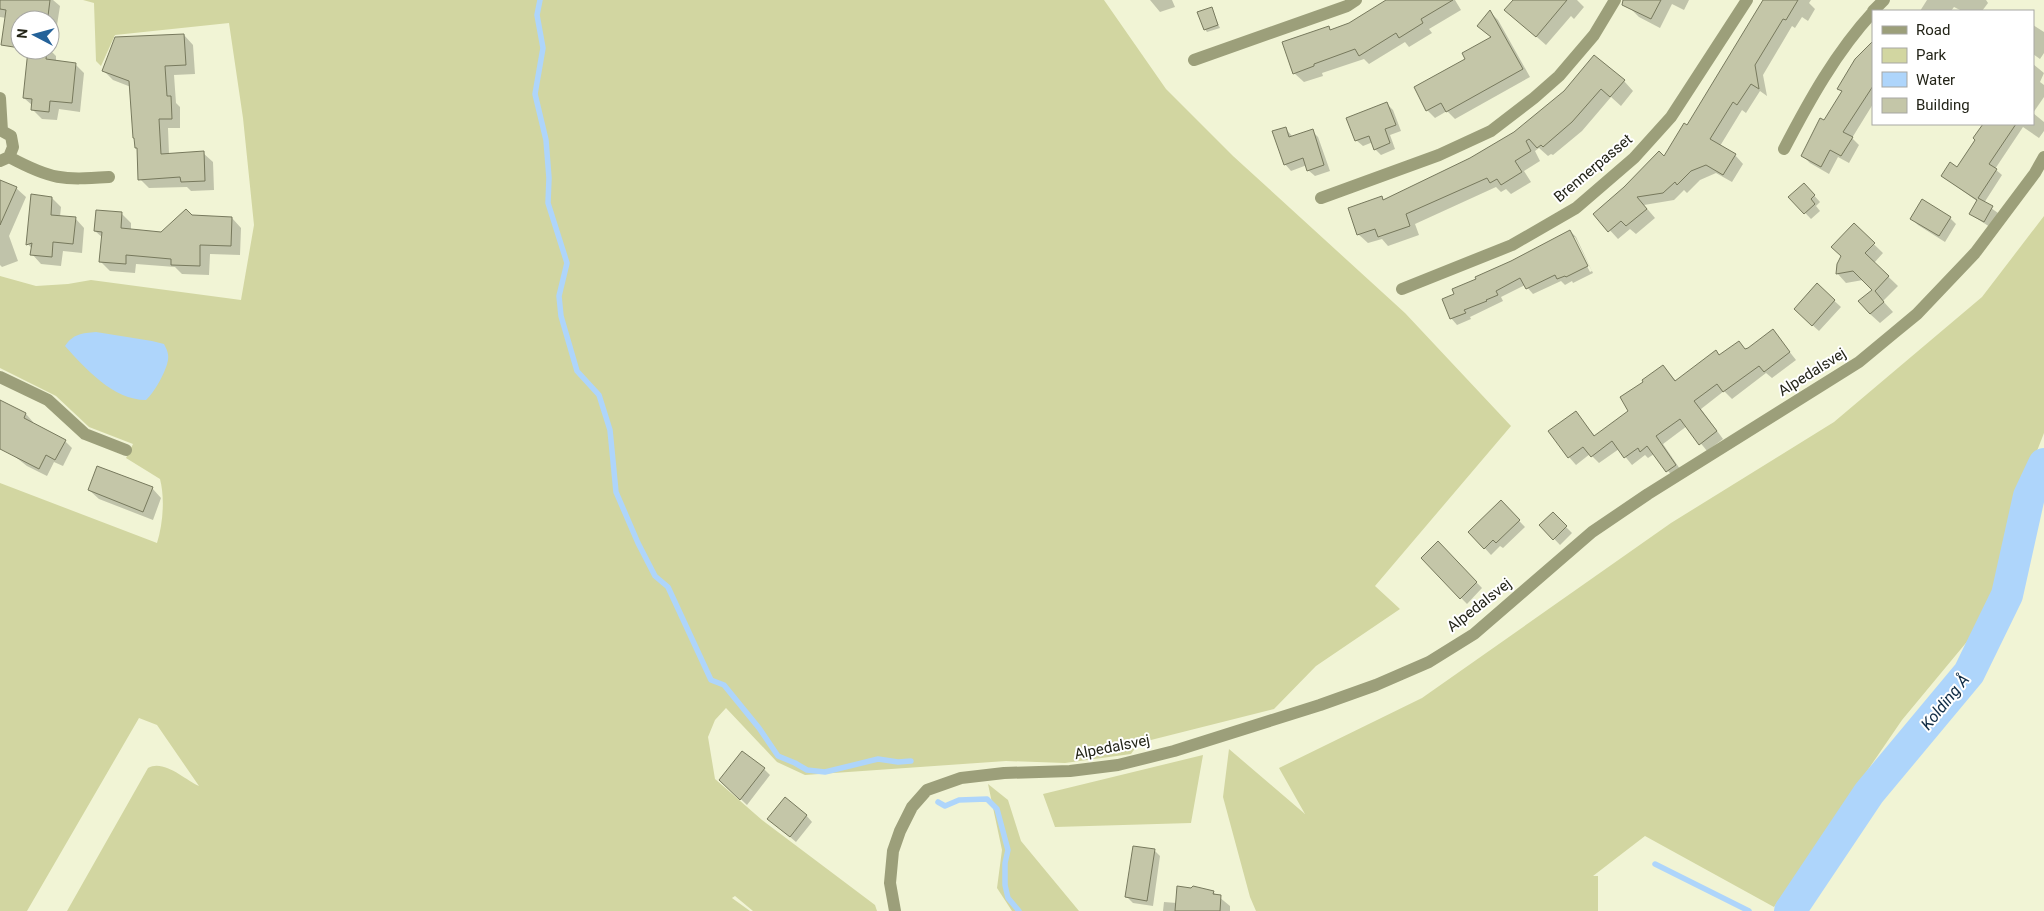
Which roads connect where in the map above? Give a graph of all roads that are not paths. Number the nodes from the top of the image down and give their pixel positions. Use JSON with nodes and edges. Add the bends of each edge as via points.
{"nodes":[{"id":1,"x":1356,"y":0,"type":"edge"},
{"id":2,"x":1615,"y":0,"type":"edge"},
{"id":3,"x":1747,"y":0,"type":"edge"},
{"id":4,"x":1884,"y":0,"type":"edge"},
{"id":5,"x":1875,"y":10,"type":"edge"},
{"id":6,"x":1872,"y":13,"type":"edge"},
{"id":7,"x":1194,"y":60,"type":"dead end"},
{"id":8,"x":0,"y":98,"type":"edge"},
{"id":9,"x":1,"y":130,"type":"edge"},
{"id":10,"x":1784,"y":149,"type":"dead end"},
{"id":11,"x":2044,"y":157,"type":"edge"},
{"id":12,"x":5,"y":159,"type":"edge"},
{"id":13,"x":109,"y":177,"type":"dead end"},
{"id":14,"x":1321,"y":198,"type":"dead end"},
{"id":15,"x":1402,"y":289,"type":"dead end"},
{"id":16,"x":0,"y":378,"type":"edge"},
{"id":17,"x":126,"y":450,"type":"dead end"},
{"id":18,"x":895,"y":911,"type":"edge"}],
"edges":[{"from":1,"to":7,"type":"street","via":[[1347,6]]},
{"from":2,"to":14,"type":"street","via":[[1594,35],[1559,76],[1491,131],[1440,155]]},
{"from":3,"to":15,"type":"street","name":"Brennerpasset","via":[[1670,117],[1634,158],[1576,208],[1512,245]]},
{"from":4,"to":5,"type":"street"},
{"from":6,"to":10,"type":"street","via":[[1809,100]]},
{"from":8,"to":9,"type":"street"},
{"from":9,"to":12,"type":"street","via":[[11,136],[14,147]]},
{"from":11,"to":18,"type":"street","name":"Alpedalsvej","via":[[1975,253],[1917,314],[1859,362],[1592,532],[1474,634],[1429,662],[1376,685],[1174,751],[1070,771],[961,778],[927,790],[912,807],[893,851],[890,883]]},
{"from":12,"to":13,"type":"street","via":[[50,177],[68,180]]},
{"from":16,"to":17,"type":"street","via":[[48,400],[85,434]]}]}
